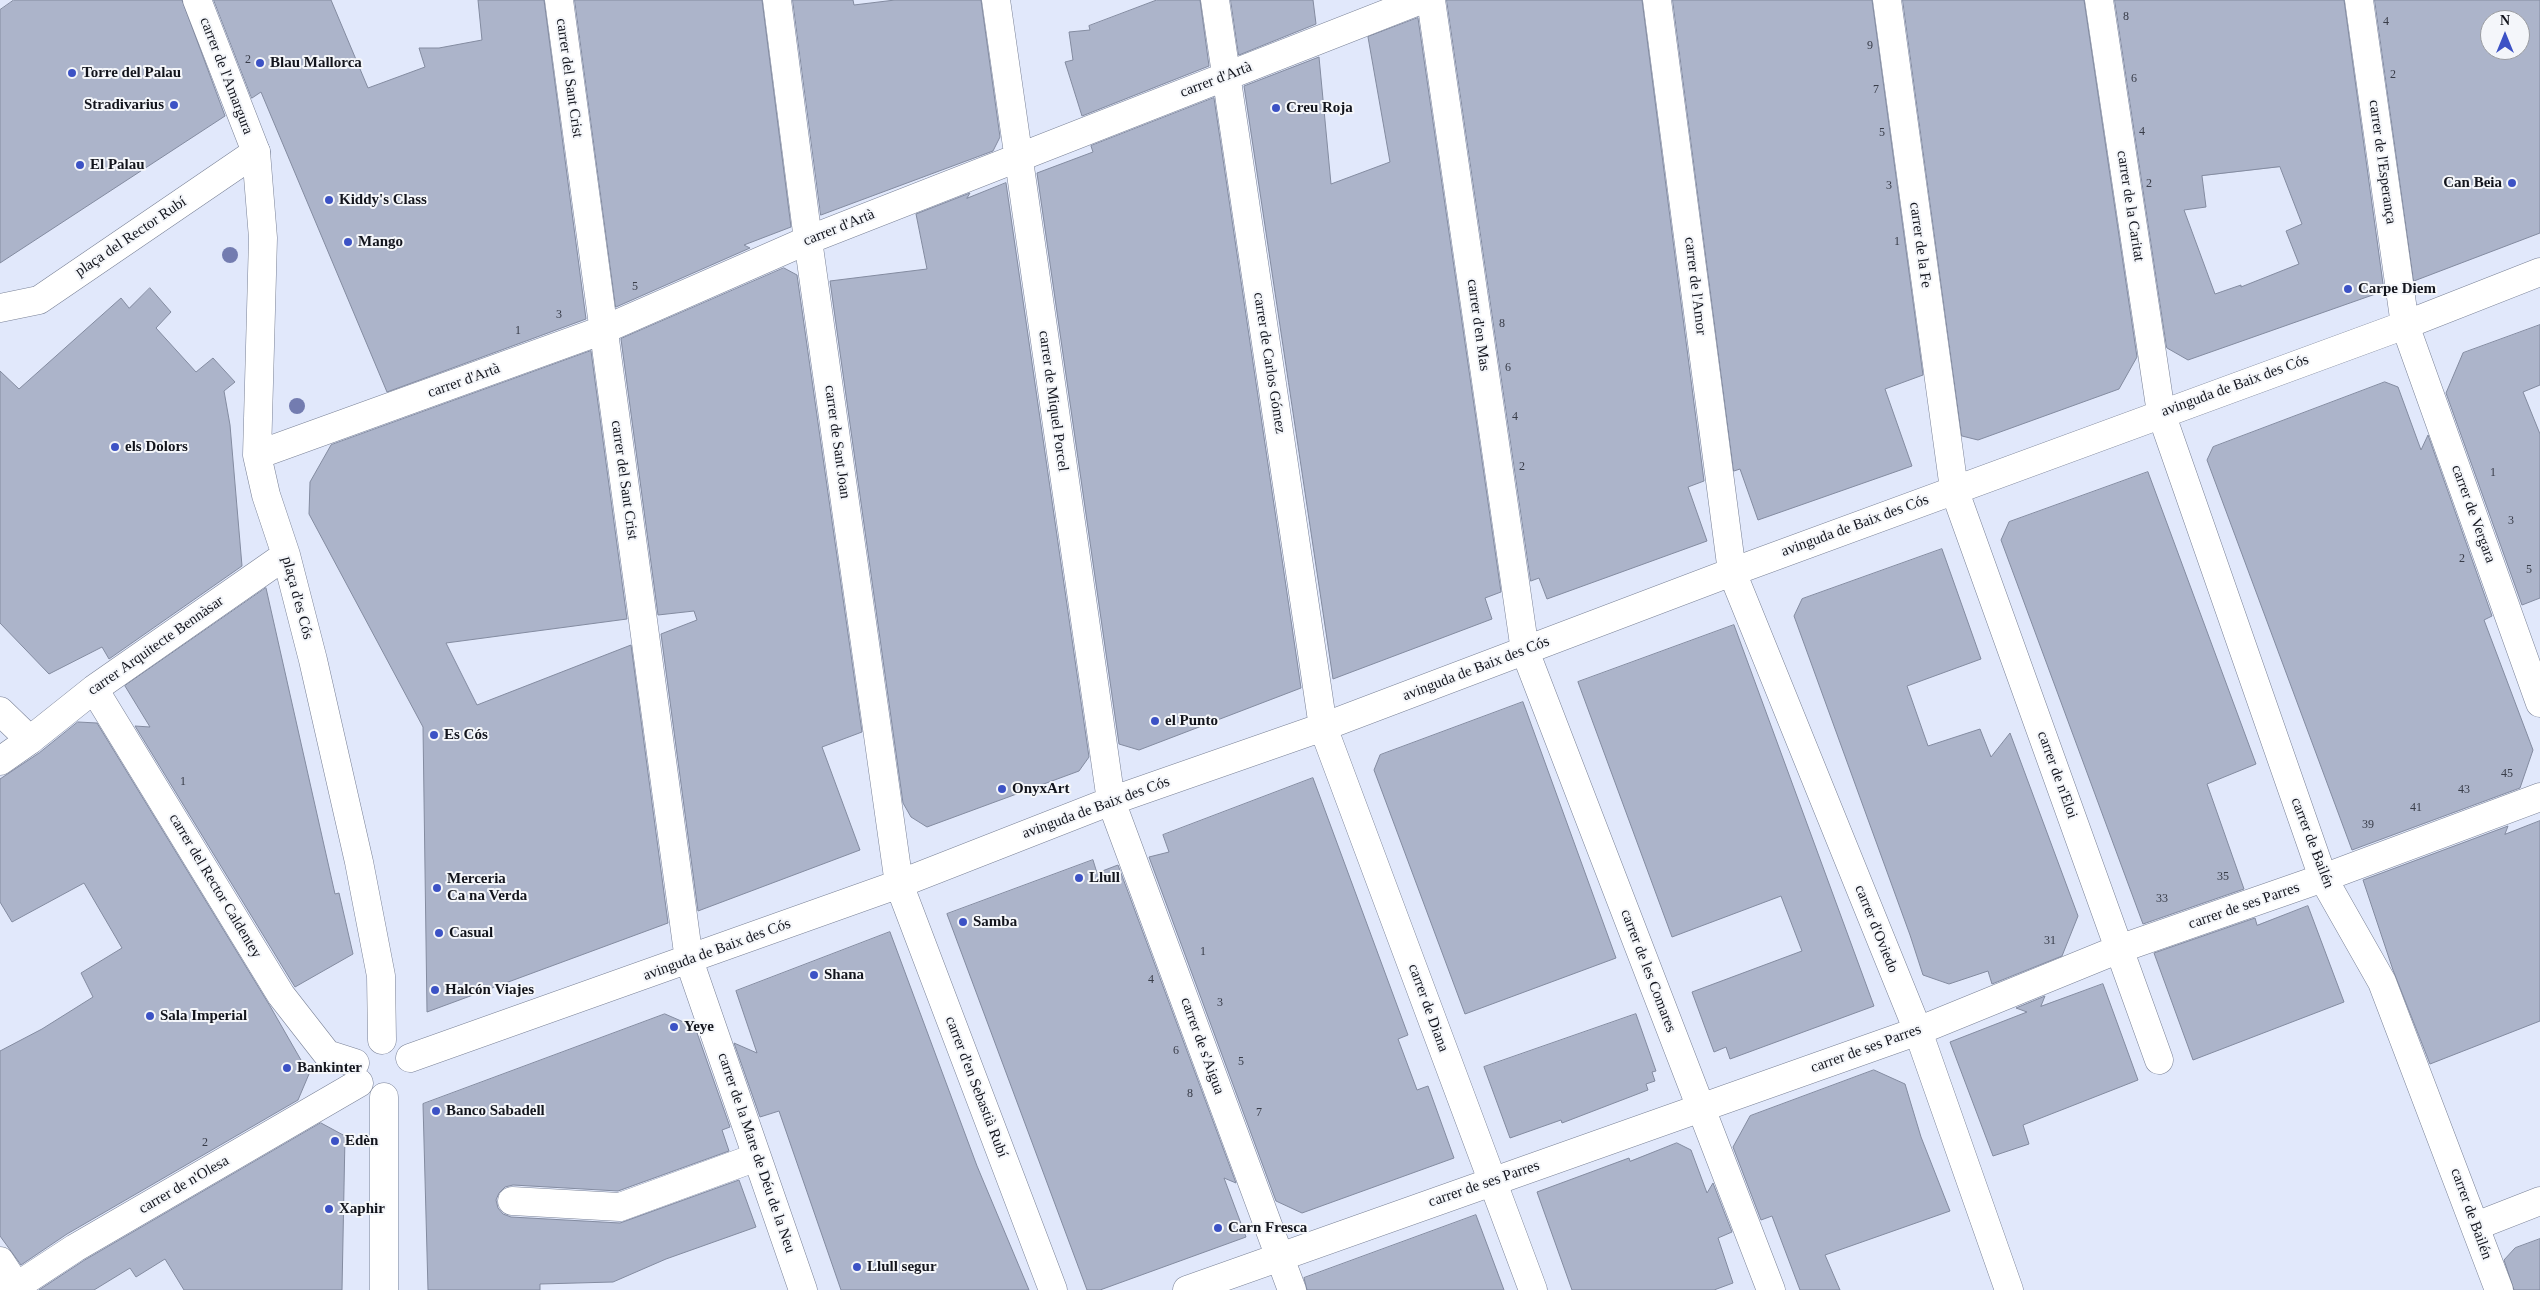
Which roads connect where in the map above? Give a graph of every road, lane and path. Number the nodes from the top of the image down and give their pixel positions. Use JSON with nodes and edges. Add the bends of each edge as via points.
{"nodes":[{"id":1,"x":197,"y":0,"type":"edge"},
{"id":2,"x":559,"y":0,"type":"edge"},
{"id":3,"x":777,"y":0,"type":"edge"},
{"id":4,"x":996,"y":0,"type":"edge"},
{"id":5,"x":1215,"y":0,"type":"edge"},
{"id":6,"x":1421,"y":0,"type":"edge"},
{"id":7,"x":1431,"y":0,"type":"edge"},
{"id":8,"x":1657,"y":0,"type":"edge"},
{"id":9,"x":1887,"y":0,"type":"edge"},
{"id":10,"x":2099,"y":0,"type":"edge"},
{"id":11,"x":2359,"y":0,"type":"edge"},
{"id":12,"x":1225,"y":76,"type":"junction"},
{"id":13,"x":256,"y":152,"type":"junction"},
{"id":14,"x":1017,"y":158,"type":"junction"},
{"id":15,"x":808,"y":240,"type":"junction"},
{"id":16,"x":2540,"y":272,"type":"edge"},
{"id":17,"x":0,"y":308,"type":"edge"},
{"id":18,"x":2405,"y":324,"type":"junction"},
{"id":19,"x":603,"y":330,"type":"junction"},
{"id":20,"x":2161,"y":413,"type":"junction"},
{"id":21,"x":257,"y":455,"type":"junction"},
{"id":22,"x":1954,"y":489,"type":"junction"},
{"id":23,"x":286,"y":555,"type":"junction"},
{"id":24,"x":1732,"y":572,"type":"junction"},
{"id":25,"x":1525,"y":651,"type":"junction"},
{"id":26,"x":94,"y":689,"type":"junction"},
{"id":27,"x":2540,"y":703,"type":"edge"},
{"id":28,"x":0,"y":711,"type":"edge"},
{"id":29,"x":1324,"y":727,"type":"junction"},
{"id":30,"x":30,"y":740,"type":"junction"},
{"id":31,"x":0,"y":761,"type":"edge"},
{"id":32,"x":2540,"y":797,"type":"edge"},
{"id":33,"x":1111,"y":801,"type":"junction"},
{"id":34,"x":2322,"y":878,"type":"junction"},
{"id":35,"x":899,"y":884,"type":"junction"},
{"id":36,"x":2119,"y":949,"type":"junction"},
{"id":37,"x":689,"y":960,"type":"junction"},
{"id":38,"x":1918,"y":1032,"type":"junction"},
{"id":39,"x":382,"y":1040,"type":"junction"},
{"id":40,"x":2159,"y":1060,"type":"dead end"},
{"id":41,"x":357,"y":1073,"type":"junction"},
{"id":42,"x":402,"y":1081,"type":"junction"},
{"id":43,"x":1700,"y":1108,"type":"junction"},
{"id":44,"x":757,"y":1157,"type":"junction"},
{"id":45,"x":1492,"y":1181,"type":"junction"},
{"id":46,"x":512,"y":1202,"type":"dead end"},
{"id":47,"x":2540,"y":1202,"type":"edge"},
{"id":48,"x":2476,"y":1226,"type":"junction"},
{"id":49,"x":1280,"y":1256,"type":"junction"},
{"id":50,"x":0,"y":1261,"type":"edge"},
{"id":51,"x":16,"y":1289,"type":"edge"},
{"id":52,"x":384,"y":1290,"type":"edge"},
{"id":53,"x":804,"y":1290,"type":"edge"},
{"id":54,"x":1053,"y":1290,"type":"edge"},
{"id":55,"x":1188,"y":1290,"type":"edge"},
{"id":56,"x":1292,"y":1290,"type":"edge"},
{"id":57,"x":1533,"y":1290,"type":"edge"},
{"id":58,"x":1771,"y":1290,"type":"edge"},
{"id":59,"x":2009,"y":1290,"type":"edge"},
{"id":60,"x":2499,"y":1290,"type":"edge"}],
"edges":[{"from":1,"to":13,"type":"street","name":"carrer de l'Amargura"},
{"from":2,"to":19,"type":"street","name":"carrer del Sant Crist"},
{"from":3,"to":15,"type":"street","name":"carrer de Sant Joan"},
{"from":4,"to":14,"type":"street","name":"carrer de Miquel Porcel"},
{"from":5,"to":12,"type":"street","name":"carrer de Carlos Gómez"},
{"from":6,"to":12,"type":"street","name":"carrer d'Artà"},
{"from":7,"to":25,"type":"street","name":"carrer d'en Mas"},
{"from":8,"to":24,"type":"street","name":"carrer de l'Amor"},
{"from":9,"to":22,"type":"street","name":"carrer de la Fe"},
{"from":10,"to":20,"type":"street","name":"carrer de la Caritat"},
{"from":11,"to":18,"type":"street","name":"carrer de l'Esperança"},
{"from":12,"to":14,"type":"street","name":"carrer d'Artà"},
{"from":12,"to":29,"type":"street","name":"carrer de Carlos Gómez"},
{"from":13,"to":17,"type":"street","name":"plaça del Rector Rubí","via":[[40,300]]},
{"from":13,"to":21,"type":"street","name":"plaça d'es Cós","via":[[263,238]]},
{"from":14,"to":15,"type":"street","name":"carrer d'Artà"},
{"from":14,"to":33,"type":"street","name":"carrer de Miquel Porcel"},
{"from":15,"to":19,"type":"street","name":"carrer d'Artà"},
{"from":15,"to":35,"type":"street","name":"carrer de Sant Joan"},
{"from":16,"to":18,"type":"street","name":"avinguda de Baix des Cós"},
{"from":18,"to":20,"type":"street","name":"avinguda de Baix des Cós"},
{"from":18,"to":27,"type":"street","name":"carrer de Vergara"},
{"from":19,"to":21,"type":"street","name":"carrer d'Artà"},
{"from":19,"to":37,"type":"street","name":"carrer del Sant Crist"},
{"from":20,"to":22,"type":"street","name":"avinguda de Baix des Cós"},
{"from":20,"to":34,"type":"street","name":"carrer de Bailén"},
{"from":21,"to":23,"type":"street","name":"plaça d'es Cós"},
{"from":22,"to":24,"type":"street","name":"avinguda de Baix des Cós"},
{"from":22,"to":36,"type":"street","name":"carrer de n'Eloi"},
{"from":23,"to":26,"type":"street","name":"carrer Arquitecte Bennàsar"},
{"from":23,"to":39,"type":"street","name":"plaça d'es Cós","via":[[359,862],[381,976]]},
{"from":24,"to":25,"type":"street","name":"avinguda de Baix des Cós"},
{"from":24,"to":38,"type":"street","name":"carrer d'Oviedo"},
{"from":25,"to":29,"type":"street","name":"avinguda de Baix des Cós"},
{"from":25,"to":43,"type":"street","name":"carrer de les Comares"},
{"from":26,"to":30,"type":"street","name":"carrer Arquitecte Bennàsar"},
{"from":26,"to":41,"type":"street","name":"carrer del Rector Caldentey","via":[[281,995],[327,1054]]},
{"from":28,"to":30,"type":"street"},
{"from":29,"to":33,"type":"street","name":"avinguda de Baix des Cós"},
{"from":29,"to":45,"type":"street","name":"carrer de Diana"},
{"from":30,"to":31,"type":"street","name":"carrer Arquitecte Bennàsar"},
{"from":32,"to":34,"type":"street","name":"carrer de ses Parres"},
{"from":33,"to":35,"type":"street","name":"avinguda de Baix des Cós"},
{"from":33,"to":49,"type":"street","name":"carrer de s'Aigua"},
{"from":34,"to":36,"type":"street","name":"carrer de ses Parres"},
{"from":34,"to":48,"type":"street","name":"carrer de Bailén","via":[[2382,982]]},
{"from":35,"to":37,"type":"street","name":"avinguda de Baix des Cós"},
{"from":35,"to":54,"type":"street","name":"carrer d'en Sebastià Rubí"},
{"from":36,"to":38,"type":"street","name":"carrer de ses Parres"},
{"from":36,"to":40,"type":"street","name":"carrer de n'Eloi"},
{"from":37,"to":42,"type":"street","name":"avinguda de Baix des Cós"},
{"from":37,"to":44,"type":"street","name":"carrer de la Mare de Déu de la Neu"},
{"from":38,"to":43,"type":"street","name":"carrer de ses Parres"},
{"from":38,"to":59,"type":"street","name":"carrer d'Oviedo"},
{"from":39,"to":41,"type":"street","via":[[365,1047],[358,1054]]},
{"from":39,"to":42,"type":"street","via":[[399,1044]]},
{"from":41,"to":42,"type":"street","via":[[374,1096]]},
{"from":41,"to":51,"type":"street","name":"carrer de n'Olesa","via":[[75,1248]]},
{"from":42,"to":52,"type":"street"},
{"from":43,"to":45,"type":"street","name":"carrer de ses Parres"},
{"from":43,"to":58,"type":"street","name":"carrer de les Comares"},
{"from":44,"to":46,"type":"street","via":[[620,1207]]},
{"from":44,"to":53,"type":"street","name":"carrer de la Mare de Déu de la Neu"},
{"from":45,"to":49,"type":"street","name":"carrer de ses Parres"},
{"from":45,"to":57,"type":"street","name":"carrer de Diana"},
{"from":47,"to":48,"type":"street"},
{"from":48,"to":60,"type":"street","name":"carrer de Bailén"},
{"from":49,"to":55,"type":"street","name":"carrer de ses Parres"},
{"from":49,"to":56,"type":"street","name":"carrer de s'Aigua"},
{"from":50,"to":51,"type":"street"}]}
